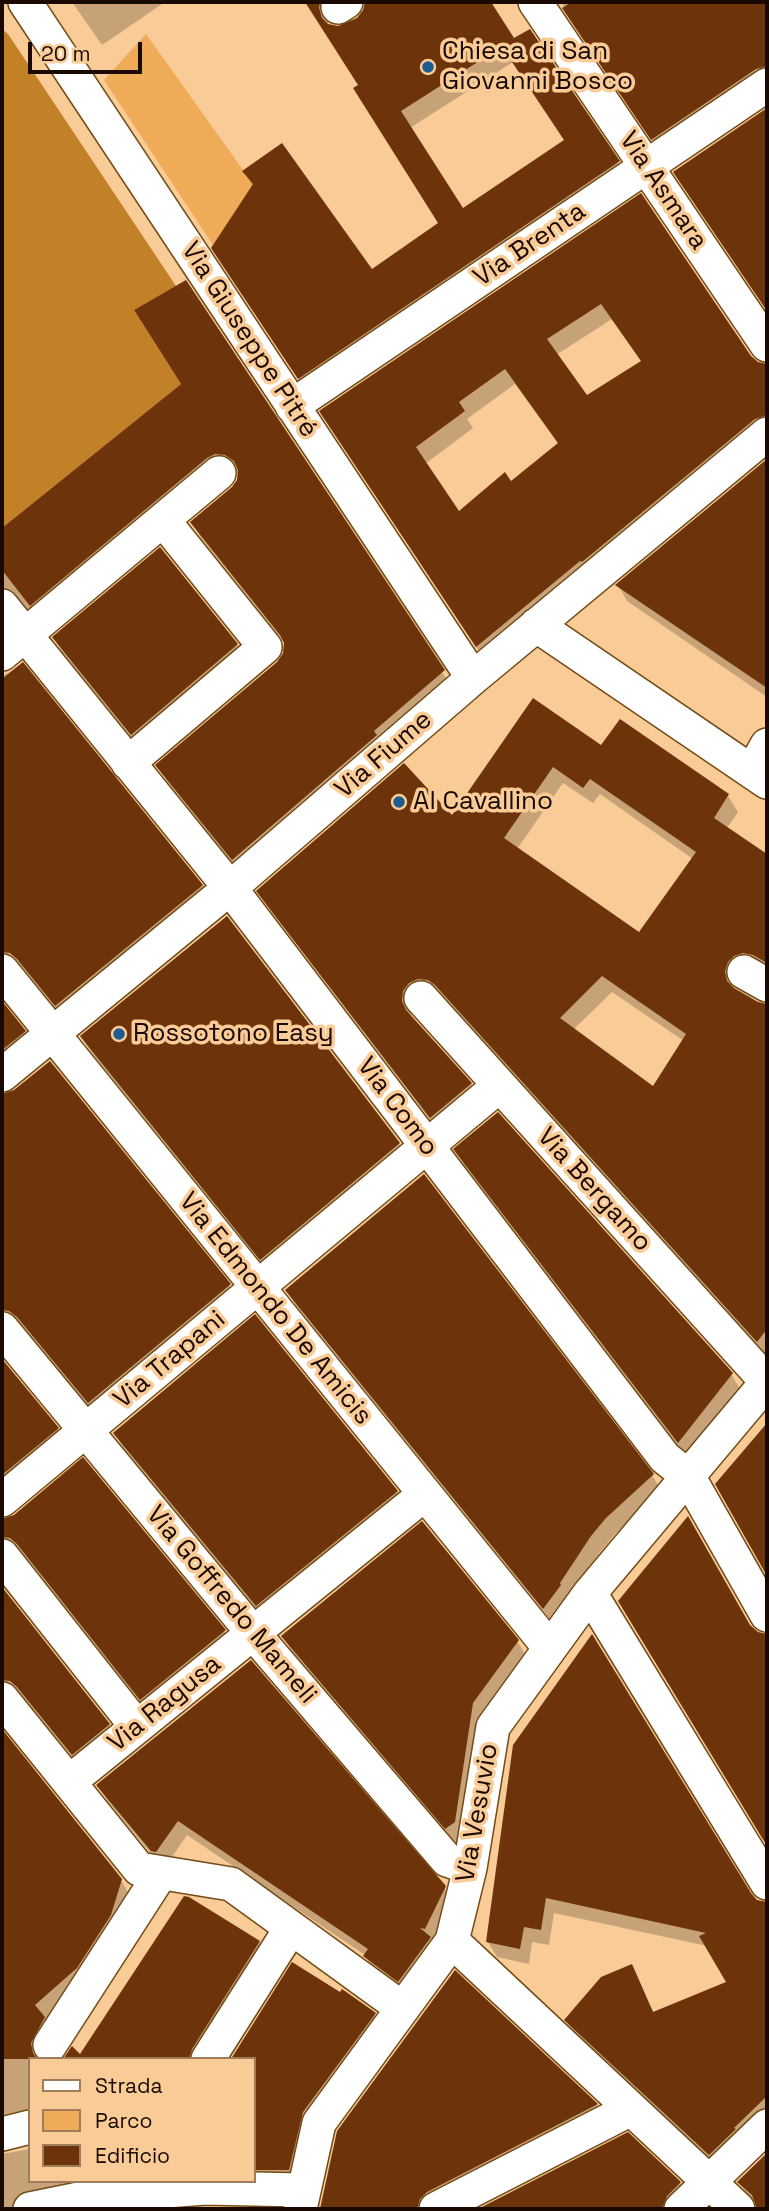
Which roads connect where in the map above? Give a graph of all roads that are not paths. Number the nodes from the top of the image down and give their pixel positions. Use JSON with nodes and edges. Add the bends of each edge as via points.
{"nodes":[{"id":1,"x":25,"y":2,"type":"edge"},
{"id":2,"x":538,"y":3,"type":"edge"},
{"id":3,"x":767,"y":85,"type":"edge"},
{"id":4,"x":646,"y":166,"type":"junction"},
{"id":5,"x":767,"y":345,"type":"edge"},
{"id":6,"x":292,"y":406,"type":"junction"},
{"id":7,"x":767,"y":434,"type":"edge"},
{"id":8,"x":219,"y":473,"type":"dead end"},
{"id":9,"x":163,"y":520,"type":"junction"},
{"id":10,"x":2,"y":606,"type":"edge"},
{"id":11,"x":536,"y":625,"type":"junction"},
{"id":12,"x":13,"y":645,"type":"edge"},
{"id":13,"x":473,"y":678,"type":"junction"},
{"id":14,"x":128,"y":763,"type":"junction"},
{"id":15,"x":762,"y":766,"type":"edge"},
{"id":16,"x":230,"y":888,"type":"junction"},
{"id":17,"x":2,"y":971,"type":"edge"},
{"id":18,"x":421,"y":999,"type":"dead end"},
{"id":19,"x":53,"y":1032,"type":"junction"},
{"id":20,"x":2,"y":1075,"type":"edge"},
{"id":21,"x":499,"y":1086,"type":"junction"},
{"id":22,"x":427,"y":1146,"type":"junction"},
{"id":23,"x":257,"y":1287,"type":"junction"},
{"id":24,"x":2,"y":1329,"type":"edge"},
{"id":25,"x":767,"y":1382,"type":"edge"},
{"id":26,"x":85,"y":1430,"type":"junction"},
{"id":27,"x":688,"y":1476,"type":"junction"},
{"id":28,"x":425,"y":1494,"type":"junction"},
{"id":29,"x":2,"y":1500,"type":"edge"},
{"id":30,"x":2,"y":1556,"type":"edge"},
{"id":31,"x":590,"y":1592,"type":"junction"},
{"id":32,"x":767,"y":1615,"type":"edge"},
{"id":33,"x":253,"y":1633,"type":"junction"},
{"id":34,"x":549,"y":1647,"type":"junction"},
{"id":35,"x":2,"y":1699,"type":"edge"},
{"id":36,"x":137,"y":1727,"type":"junction"},
{"id":37,"x":69,"y":1782,"type":"junction"},
{"id":38,"x":470,"y":1868,"type":"junction"},
{"id":39,"x":161,"y":1873,"type":"junction"},
{"id":40,"x":767,"y":1883,"type":"edge"},
{"id":41,"x":291,"y":1928,"type":"junction"},
{"id":42,"x":452,"y":1941,"type":"junction"},
{"id":43,"x":402,"y":2008,"type":"junction"},
{"id":44,"x":50,"y":2045,"type":"dead end"},
{"id":45,"x":209,"y":2057,"type":"edge"},
{"id":46,"x":631,"y":2109,"type":"junction"},
{"id":47,"x":28,"y":2128,"type":"edge"},
{"id":48,"x":766,"y":2129,"type":"edge"},
{"id":49,"x":2,"y":2134,"type":"edge"},
{"id":50,"x":709,"y":2182,"type":"junction"},
{"id":51,"x":301,"y":2199,"type":"edge"},
{"id":52,"x":30,"y":2209,"type":"edge"},
{"id":53,"x":436,"y":2209,"type":"edge"},
{"id":54,"x":681,"y":2209,"type":"edge"},
{"id":55,"x":737,"y":2209,"type":"edge"}],
"edges":[{"from":1,"to":6,"type":"street","name":"Via Giuseppe Pitré"},
{"from":2,"to":4,"type":"street","name":"Via Asmara"},
{"from":3,"to":4,"type":"street","name":"Via Brenta"},
{"from":4,"to":5,"type":"street","name":"Via Asmara"},
{"from":4,"to":6,"type":"street","name":"Via Brenta"},
{"from":6,"to":13,"type":"street","name":"Via Giuseppe Pitré"},
{"from":7,"to":11,"type":"street","name":"Via Fiume"},
{"from":8,"to":9,"type":"street"},
{"from":9,"to":12,"type":"street"},
{"from":9,"to":14,"type":"street","via":[[265,647]]},
{"from":10,"to":12,"type":"street","name":"Via Como"},
{"from":11,"to":13,"type":"street","name":"Via Fiume"},
{"from":11,"to":15,"type":"street"},
{"from":12,"to":14,"type":"street","name":"Via Como"},
{"from":13,"to":16,"type":"street","name":"Via Fiume"},
{"from":14,"to":16,"type":"street","name":"Via Como"},
{"from":16,"to":19,"type":"street","name":"Via Fiume"},
{"from":16,"to":22,"type":"street","name":"Via Como"},
{"from":17,"to":19,"type":"street","name":"Via Edmondo De Amicis"},
{"from":18,"to":21,"type":"street","name":"Via Bergamo"},
{"from":19,"to":20,"type":"street","name":"Via Fiume"},
{"from":19,"to":23,"type":"street","name":"Via Edmondo De Amicis"},
{"from":21,"to":22,"type":"street","name":"Via Trapani"},
{"from":21,"to":25,"type":"street","name":"Via Bergamo"},
{"from":22,"to":23,"type":"street","name":"Via Trapani"},
{"from":22,"to":27,"type":"street","name":"Via Como","via":[[665,1458]]},
{"from":23,"to":26,"type":"street","name":"Via Trapani"},
{"from":23,"to":28,"type":"street","name":"Via Edmondo De Amicis"},
{"from":24,"to":26,"type":"street","name":"Via Goffredo Mameli"},
{"from":25,"to":27,"type":"street","name":"Via Vesuvio"},
{"from":26,"to":29,"type":"street","name":"Via Trapani"},
{"from":26,"to":33,"type":"street","name":"Via Goffredo Mameli"},
{"from":27,"to":31,"type":"street","name":"Via Vesuvio"},
{"from":27,"to":32,"type":"street","name":"Via Como"},
{"from":28,"to":33,"type":"street","name":"Via Ragusa"},
{"from":28,"to":34,"type":"street","name":"Via Edmondo De Amicis"},
{"from":30,"to":36,"type":"street"},
{"from":31,"to":34,"type":"street","name":"Via Vesuvio"},
{"from":31,"to":40,"type":"street"},
{"from":33,"to":36,"type":"street","name":"Via Ragusa"},
{"from":33,"to":38,"type":"street","name":"Via Goffredo Mameli","via":[[447,1860]]},
{"from":34,"to":38,"type":"street","name":"Via Vesuvio","via":[[493,1727]]},
{"from":35,"to":37,"type":"street"},
{"from":36,"to":37,"type":"street","name":"Via Ragusa"},
{"from":37,"to":39,"type":"street","via":[[139,1869]]},
{"from":38,"to":42,"type":"street","name":"Via Vesuvio"},
{"from":39,"to":41,"type":"street","via":[[231,1884]]},
{"from":39,"to":44,"type":"street"},
{"from":41,"to":43,"type":"street"},
{"from":41,"to":45,"type":"street"},
{"from":42,"to":43,"type":"street","name":"Via Vesuvio"},
{"from":42,"to":46,"type":"street"},
{"from":43,"to":51,"type":"street","name":"Via Vesuvio","via":[[319,2123]]},
{"from":46,"to":50,"type":"street"},
{"from":46,"to":53,"type":"street"},
{"from":47,"to":49,"type":"street"},
{"from":48,"to":50,"type":"street"},
{"from":50,"to":54,"type":"street"},
{"from":50,"to":55,"type":"street"},
{"from":51,"to":52,"type":"street","via":[[205,2188],[89,2197]]}]}
